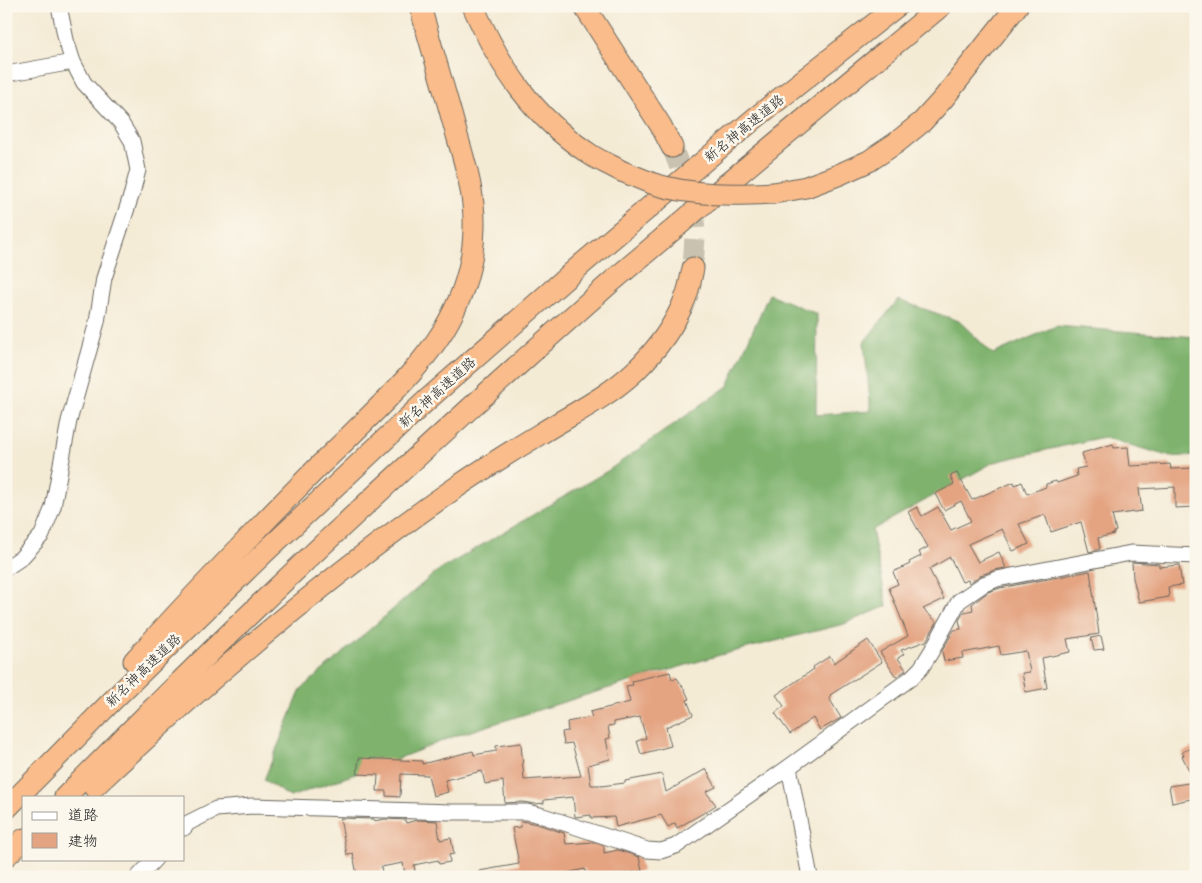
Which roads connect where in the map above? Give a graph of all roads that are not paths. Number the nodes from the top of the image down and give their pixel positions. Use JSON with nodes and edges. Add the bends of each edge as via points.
{"nodes":[{"id":1,"x":59,"y":6,"type":"edge"},
{"id":2,"x":420,"y":6,"type":"edge"},
{"id":3,"x":473,"y":6,"type":"edge"},
{"id":4,"x":584,"y":6,"type":"edge"},
{"id":5,"x":896,"y":6,"type":"edge"},
{"id":6,"x":941,"y":6,"type":"edge"},
{"id":7,"x":1017,"y":6,"type":"edge"},
{"id":8,"x":73,"y":62,"type":"junction"},
{"id":9,"x":6,"y":74,"type":"edge"},
{"id":10,"x":672,"y":148,"type":"tunnel mouth"},
{"id":11,"x":694,"y":268,"type":"tunnel mouth"},
{"id":12,"x":1196,"y":556,"type":"edge"},
{"id":13,"x":6,"y":568,"type":"edge"},
{"id":14,"x":789,"y":767,"type":"junction"},
{"id":15,"x":66,"y":796,"type":"edge"},
{"id":16,"x":84,"y":796,"type":"edge"},
{"id":17,"x":6,"y":807,"type":"edge"},
{"id":18,"x":185,"y":827,"type":"edge"},
{"id":19,"x":22,"y":840,"type":"edge"},
{"id":20,"x":22,"y":854,"type":"edge"},
{"id":21,"x":6,"y":856,"type":"edge"},
{"id":22,"x":154,"y":860,"type":"edge"},
{"id":23,"x":6,"y":869,"type":"edge"},
{"id":24,"x":138,"y":877,"type":"edge"},
{"id":25,"x":810,"y":877,"type":"edge"}],
"edges":[{"from":1,"to":8,"type":"street"},
{"from":2,"to":17,"type":"highway","via":[[471,192],[473,252],[457,306],[443,332],[401,385],[183,606]]},
{"from":3,"to":7,"type":"highway","bridge":true,"via":[[487,37],[520,90],[538,112],[591,155],[654,184],[707,194],[741,195],[806,187],[868,161],[896,143],[943,99]]},
{"from":4,"to":10,"type":"highway"},
{"from":5,"to":17,"type":"highway","name":"新名神高速道路","via":[[754,119],[427,400],[265,552]]},
{"from":6,"to":15,"type":"highway","via":[[611,283],[451,425],[148,712]]},
{"from":8,"to":9,"type":"street"},
{"from":8,"to":13,"type":"street","via":[[84,82],[121,122],[132,142],[138,170],[104,278],[97,322],[69,421],[53,508],[42,535],[21,558]]},
{"from":11,"to":16,"type":"highway","via":[[686,298],[673,325],[634,372],[610,392],[451,490],[347,568],[245,649]]},
{"from":12,"to":14,"type":"street","via":[[1131,554],[984,584],[959,601],[931,652],[911,678]]},
{"from":14,"to":18,"type":"street","via":[[676,846],[661,850],[647,850],[527,812],[252,806],[216,809]]},
{"from":14,"to":25,"type":"street"},
{"from":19,"to":21,"type":"highway"},
{"from":20,"to":23,"type":"highway"},
{"from":22,"to":24,"type":"street"}]}
